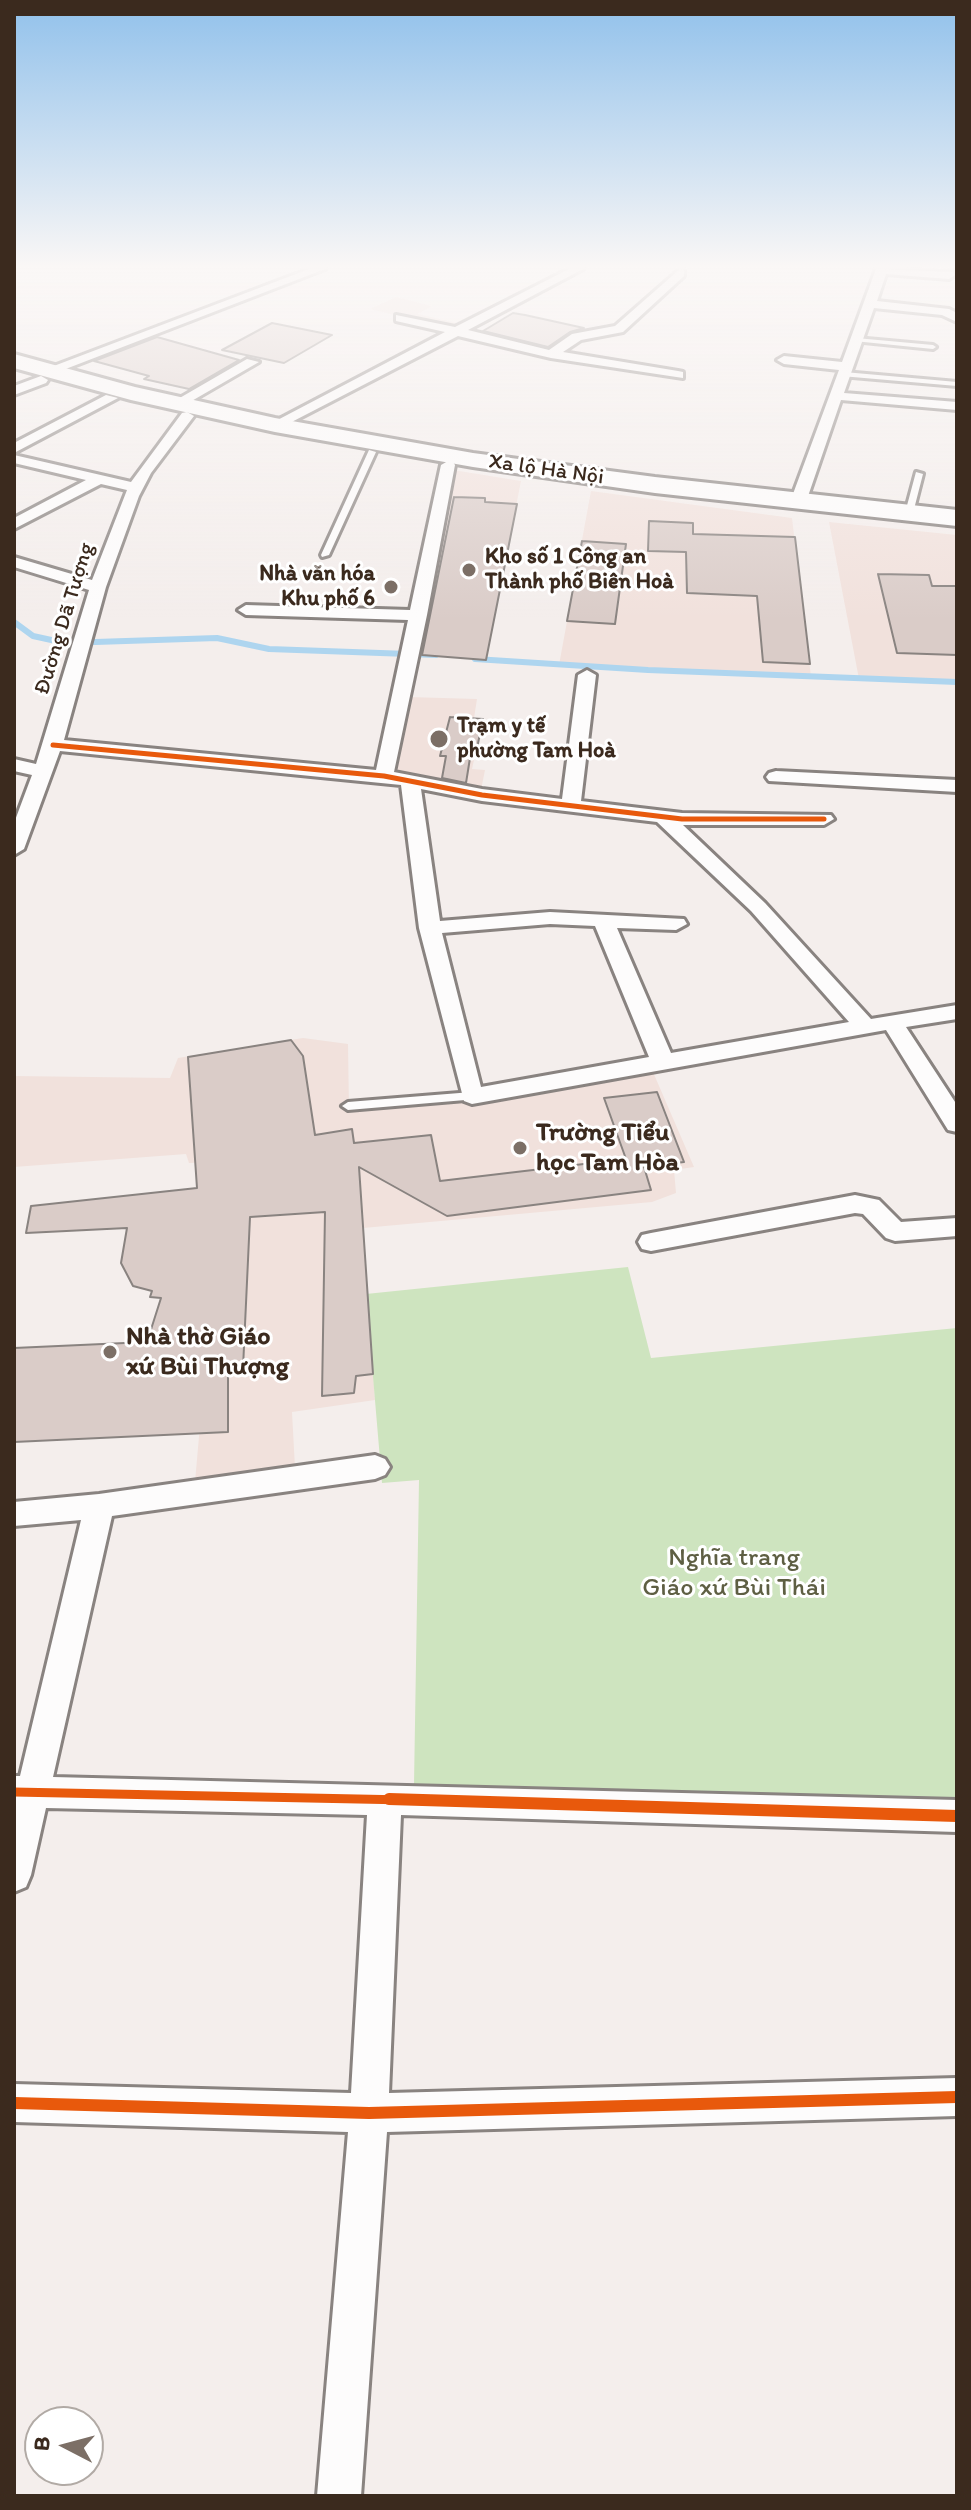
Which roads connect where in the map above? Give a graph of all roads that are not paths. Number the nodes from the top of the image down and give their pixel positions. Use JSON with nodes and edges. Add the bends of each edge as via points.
{"nodes":[{"id":1,"x":72,"y":386,"type":"edge"},
{"id":2,"x":84,"y":386,"type":"edge"},
{"id":3,"x":217,"y":386,"type":"edge"},
{"id":4,"x":349,"y":386,"type":"edge"},
{"id":5,"x":840,"y":386,"type":"edge"},
{"id":6,"x":837,"y":396,"type":"junction"},
{"id":7,"x":111,"y":398,"type":"junction"},
{"id":8,"x":957,"y":406,"type":"edge"},
{"id":9,"x":183,"y":410,"type":"junction"},
{"id":10,"x":275,"y":425,"type":"junction"},
{"id":11,"x":14,"y":449,"type":"edge"},
{"id":12,"x":372,"y":452,"type":"junction"},
{"id":13,"x":14,"y":459,"type":"edge"},
{"id":14,"x":448,"y":465,"type":"junction"},
{"id":15,"x":919,"y":474,"type":"dead end"},
{"id":16,"x":97,"y":480,"type":"junction"},
{"id":17,"x":135,"y":487,"type":"junction"},
{"id":18,"x":791,"y":507,"type":"junction"},
{"id":19,"x":909,"y":513,"type":"junction"},
{"id":20,"x":957,"y":518,"type":"edge"},
{"id":21,"x":14,"y":524,"type":"edge"},
{"id":22,"x":957,"y":531,"type":"edge"},
{"id":23,"x":325,"y":555,"type":"dead end"},
{"id":24,"x":14,"y":562,"type":"edge"},
{"id":25,"x":98,"y":587,"type":"junction"},
{"id":26,"x":246,"y":610,"type":"dead end"},
{"id":27,"x":419,"y":615,"type":"junction"},
{"id":28,"x":587,"y":675,"type":"dead end"},
{"id":29,"x":53,"y":745,"type":"junction"},
{"id":30,"x":14,"y":765,"type":"edge"},
{"id":31,"x":43,"y":771,"type":"junction"},
{"id":32,"x":384,"y":776,"type":"junction"},
{"id":33,"x":776,"y":777,"type":"dead end"},
{"id":34,"x":410,"y":780,"type":"junction"},
{"id":35,"x":957,"y":786,"type":"edge"},
{"id":36,"x":571,"y":807,"type":"junction"},
{"id":37,"x":661,"y":815,"type":"junction"},
{"id":38,"x":824,"y":819,"type":"dead end"},
{"id":39,"x":14,"y":849,"type":"edge"},
{"id":40,"x":603,"y":920,"type":"junction"},
{"id":41,"x":676,"y":924,"type":"dead end"},
{"id":42,"x":430,"y":928,"type":"junction"},
{"id":43,"x":957,"y":1012,"type":"edge"},
{"id":44,"x":892,"y":1022,"type":"junction"},
{"id":45,"x":866,"y":1027,"type":"junction"},
{"id":46,"x":663,"y":1062,"type":"junction"},
{"id":47,"x":472,"y":1096,"type":"junction"},
{"id":48,"x":348,"y":1106,"type":"dead end"},
{"id":49,"x":957,"y":1124,"type":"edge"},
{"id":50,"x":957,"y":1227,"type":"edge"},
{"id":51,"x":651,"y":1242,"type":"dead end"},
{"id":52,"x":375,"y":1467,"type":"dead end"},
{"id":53,"x":99,"y":1506,"type":"junction"},
{"id":54,"x":14,"y":1514,"type":"edge"},
{"id":55,"x":23,"y":1792,"type":"edge"},
{"id":56,"x":385,"y":1799,"type":"junction"},
{"id":57,"x":957,"y":1816,"type":"edge"},
{"id":58,"x":14,"y":1875,"type":"edge"},
{"id":59,"x":957,"y":2097,"type":"edge"},
{"id":60,"x":14,"y":2103,"type":"edge"},
{"id":61,"x":369,"y":2113,"type":"junction"},
{"id":62,"x":339,"y":2496,"type":"edge"}],
"edges":[{"from":1,"to":7,"type":"highway"},
{"from":2,"to":9,"type":"highway","name":"Xa lộ Hà Nội"},
{"from":3,"to":9,"type":"street"},
{"from":4,"to":10,"type":"street"},
{"from":5,"to":6,"type":"street"},
{"from":6,"to":8,"type":"street"},
{"from":6,"to":18,"type":"street"},
{"from":7,"to":9,"type":"highway"},
{"from":7,"to":11,"type":"street"},
{"from":9,"to":10,"type":"highway","name":"Xa lộ Hà Nội"},
{"from":9,"to":12,"type":"highway"},
{"from":9,"to":17,"type":"street","name":"Đường Dã Tượng"},
{"from":10,"to":18,"type":"highway","name":"Xa lộ Hà Nội"},
{"from":12,"to":14,"type":"highway"},
{"from":12,"to":23,"type":"lane"},
{"from":13,"to":16,"type":"street"},
{"from":14,"to":18,"type":"highway"},
{"from":14,"to":27,"type":"street"},
{"from":15,"to":19,"type":"lane"},
{"from":16,"to":17,"type":"street"},
{"from":16,"to":21,"type":"street"},
{"from":17,"to":25,"type":"street","name":"Đường Dã Tượng"},
{"from":18,"to":19,"type":"highway","name":"Xa lộ Hà Nội"},
{"from":18,"to":22,"type":"highway","name":"Xa lộ Hà Nội"},
{"from":19,"to":20,"type":"highway","name":"Xa lộ Hà Nội"},
{"from":24,"to":25,"type":"street"},
{"from":25,"to":29,"type":"street","name":"Đường Dã Tượng"},
{"from":26,"to":27,"type":"street"},
{"from":27,"to":32,"type":"street"},
{"from":28,"to":36,"type":"street"},
{"from":29,"to":31,"type":"street","name":"Đường Dã Tượng"},
{"from":29,"to":32,"type":"street"},
{"from":30,"to":31,"type":"street"},
{"from":31,"to":39,"type":"street","name":"Đường Dã Tượng"},
{"from":32,"to":34,"type":"street"},
{"from":33,"to":35,"type":"street"},
{"from":34,"to":36,"type":"street"},
{"from":34,"to":42,"type":"street"},
{"from":36,"to":37,"type":"street"},
{"from":37,"to":38,"type":"street","via":[[697,820]]},
{"from":37,"to":45,"type":"street","via":[[758,907]]},
{"from":40,"to":41,"type":"street"},
{"from":40,"to":42,"type":"street","via":[[535,919]]},
{"from":40,"to":46,"type":"street"},
{"from":42,"to":47,"type":"street"},
{"from":43,"to":44,"type":"street"},
{"from":44,"to":45,"type":"street"},
{"from":44,"to":49,"type":"street"},
{"from":45,"to":46,"type":"street"},
{"from":46,"to":47,"type":"street"},
{"from":47,"to":48,"type":"lane"},
{"from":50,"to":51,"type":"street","via":[[895,1232],[870,1206],[855,1204]]},
{"from":52,"to":53,"type":"street"},
{"from":53,"to":54,"type":"street"},
{"from":53,"to":55,"type":"street"},
{"from":55,"to":56,"type":"street"},
{"from":55,"to":58,"type":"street"},
{"from":56,"to":57,"type":"street"},
{"from":56,"to":61,"type":"street"},
{"from":59,"to":61,"type":"street"},
{"from":60,"to":61,"type":"street"},
{"from":61,"to":62,"type":"street"}]}
